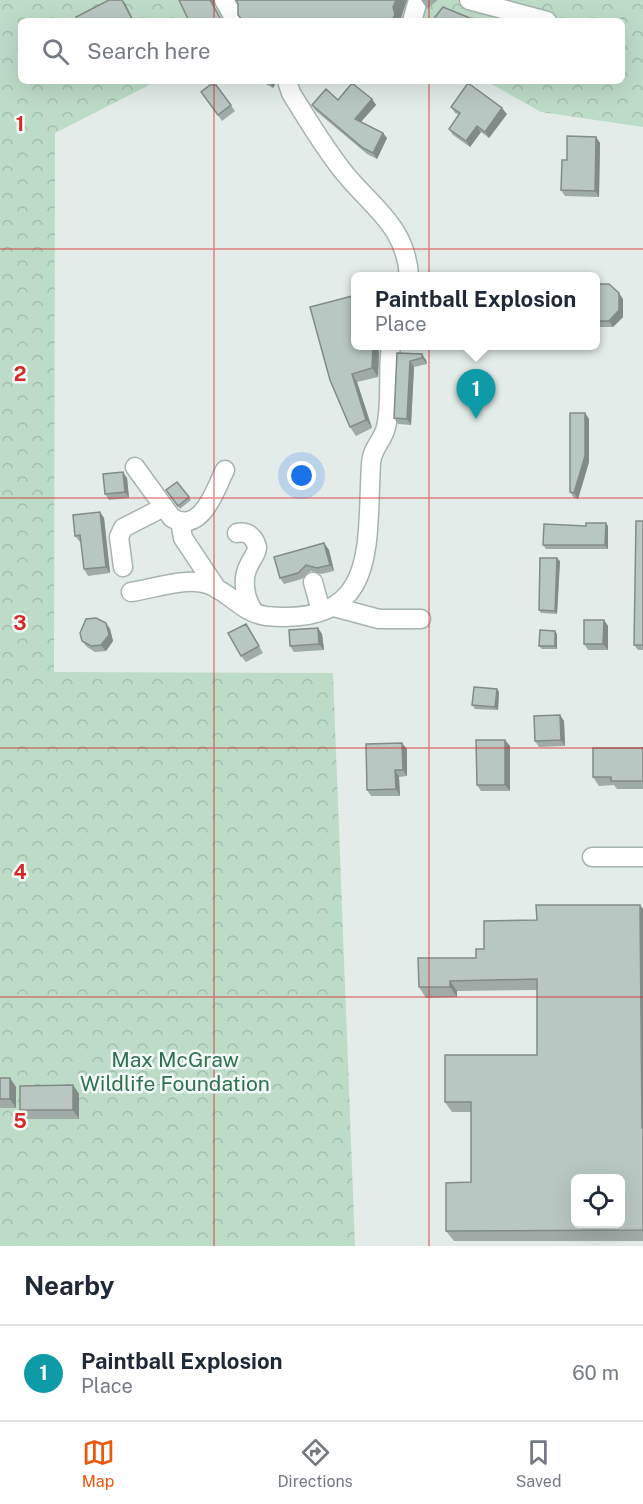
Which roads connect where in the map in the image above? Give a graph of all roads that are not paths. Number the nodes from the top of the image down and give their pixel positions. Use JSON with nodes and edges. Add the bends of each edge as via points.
{"nodes":[{"id":1,"x":224,"y":0,"type":"edge"},
{"id":2,"x":418,"y":0,"type":"edge"},
{"id":3,"x":469,"y":0,"type":"edge"},
{"id":4,"x":234,"y":18,"type":"edge"},
{"id":5,"x":412,"y":18,"type":"edge"},
{"id":6,"x":536,"y":18,"type":"edge"},
{"id":7,"x":288,"y":84,"type":"edge"},
{"id":8,"x":408,"y":272,"type":"edge"},
{"id":9,"x":391,"y":350,"type":"edge"},
{"id":10,"x":135,"y":467,"type":"dead end"},
{"id":11,"x":225,"y":470,"type":"dead end"},
{"id":12,"x":164,"y":507,"type":"junction"},
{"id":13,"x":180,"y":521,"type":"junction"},
{"id":14,"x":237,"y":533,"type":"dead end"},
{"id":15,"x":123,"y":567,"type":"dead end"},
{"id":16,"x":313,"y":582,"type":"dead end"},
{"id":17,"x":217,"y":589,"type":"junction"},
{"id":18,"x":131,"y":592,"type":"dead end"},
{"id":19,"x":328,"y":609,"type":"junction"},
{"id":20,"x":255,"y":613,"type":"junction"},
{"id":21,"x":421,"y":619,"type":"dead end"},
{"id":22,"x":592,"y":857,"type":"dead end"},
{"id":23,"x":643,"y":857,"type":"edge"}],
"edges":[{"from":1,"to":4,"type":"street"},
{"from":2,"to":5,"type":"street"},
{"from":3,"to":6,"type":"street"},
{"from":7,"to":8,"type":"street","via":[[332,158],[391,224],[405,254]]},
{"from":9,"to":19,"type":"street","via":[[386,425],[371,463],[364,557],[354,588]]},
{"from":10,"to":12,"type":"street"},
{"from":11,"to":13,"type":"street","via":[[204,512]]},
{"from":12,"to":13,"type":"street","via":[[172,518]]},
{"from":12,"to":15,"type":"street","via":[[123,528],[119,537]]},
{"from":13,"to":17,"type":"street","via":[[183,538]]},
{"from":14,"to":20,"type":"street","via":[[252,536],[257,547],[245,585]]},
{"from":16,"to":19,"type":"street"},
{"from":17,"to":18,"type":"street","via":[[194,583]]},
{"from":17,"to":20,"type":"street"},
{"from":19,"to":20,"type":"street","via":[[278,616]]},
{"from":19,"to":21,"type":"street","via":[[379,619]]},
{"from":22,"to":23,"type":"street"}]}
